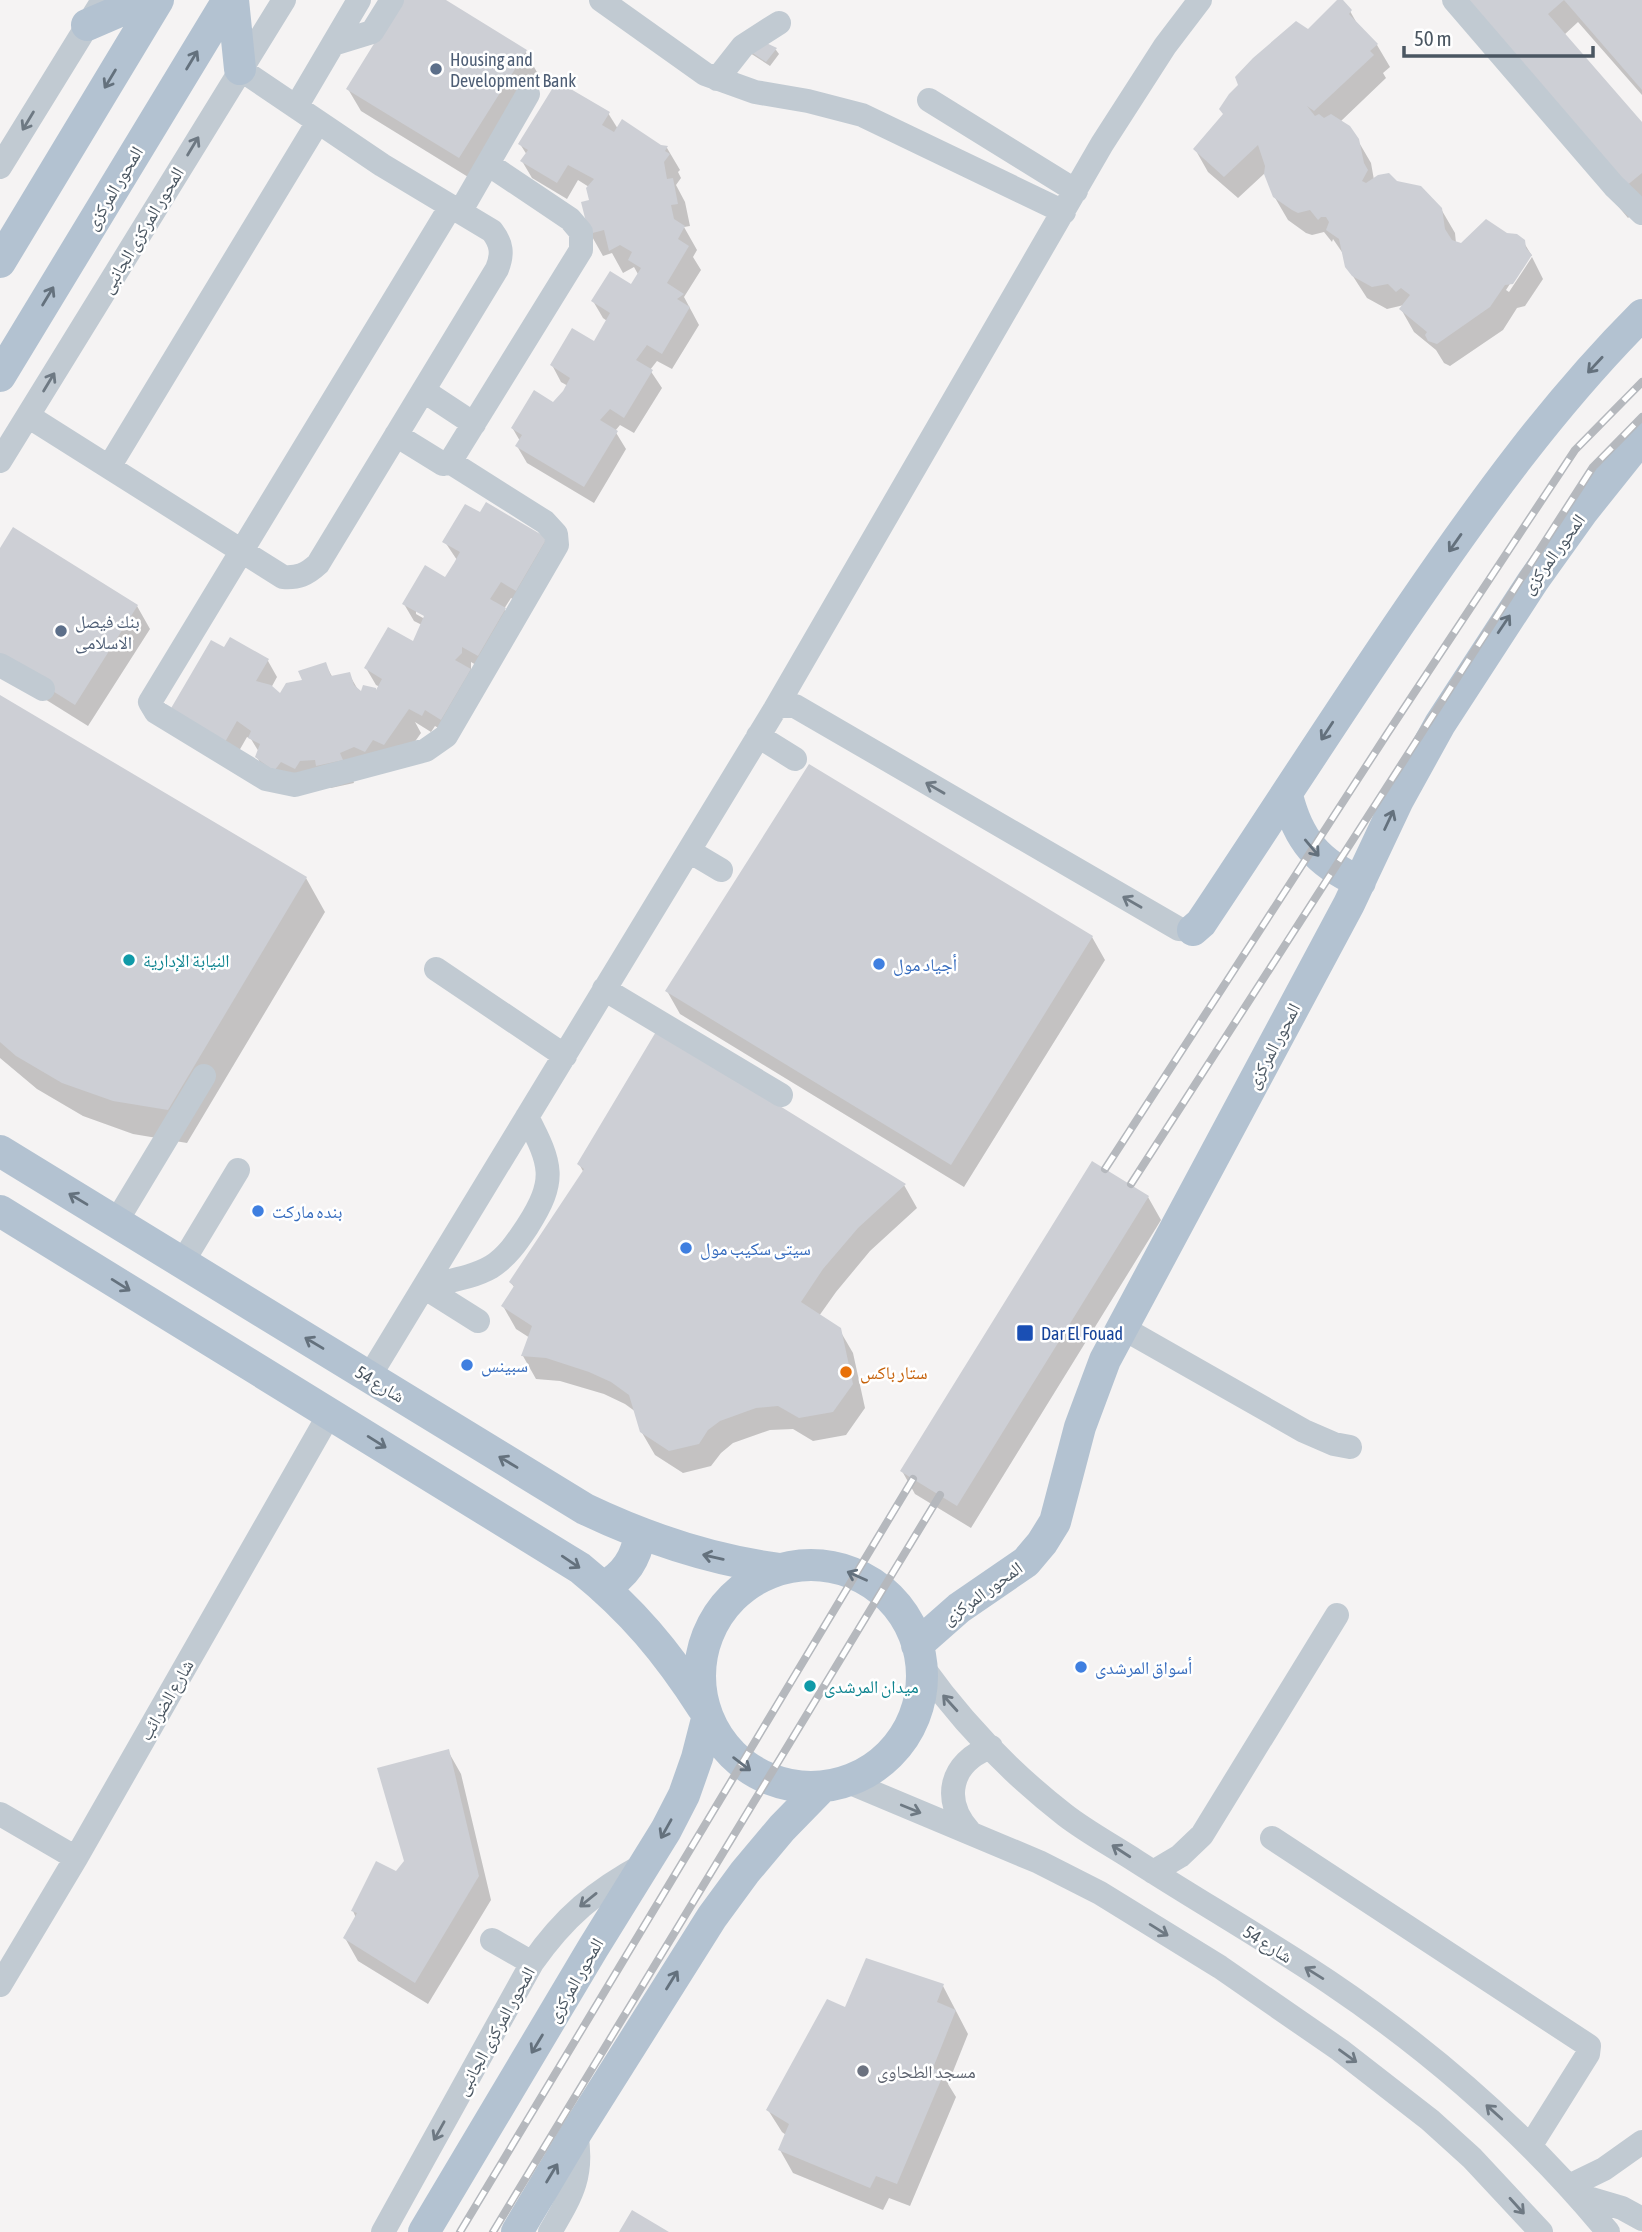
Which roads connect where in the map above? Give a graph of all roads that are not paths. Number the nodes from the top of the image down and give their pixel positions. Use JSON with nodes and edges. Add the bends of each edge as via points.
{"nodes":[{"id":1,"x":145,"y":0,"type":"edge"},
{"id":2,"x":158,"y":0,"type":"edge"},
{"id":3,"x":230,"y":0,"type":"edge"},
{"id":4,"x":284,"y":0,"type":"edge"},
{"id":5,"x":359,"y":0,"type":"edge"},
{"id":6,"x":392,"y":0,"type":"edge"},
{"id":7,"x":601,"y":0,"type":"edge"},
{"id":8,"x":1199,"y":0,"type":"edge"},
{"id":9,"x":1454,"y":0,"type":"edge"},
{"id":10,"x":95,"y":13,"type":"edge"},
{"id":11,"x":779,"y":23,"type":"dead end"},
{"id":12,"x":333,"y":44,"type":"junction"},
{"id":13,"x":240,"y":69,"type":"junction"},
{"id":14,"x":717,"y":79,"type":"junction"},
{"id":15,"x":528,"y":94,"type":"dead end"},
{"id":16,"x":929,"y":100,"type":"dead end"},
{"id":17,"x":296,"y":107,"type":"junction"},
{"id":18,"x":318,"y":122,"type":"junction"},
{"id":19,"x":488,"y":164,"type":"junction"},
{"id":20,"x":0,"y":167,"type":"edge"},
{"id":21,"x":1070,"y":201,"type":"junction"},
{"id":22,"x":456,"y":209,"type":"junction"},
{"id":23,"x":1642,"y":213,"type":"edge"},
{"id":24,"x":0,"y":262,"type":"edge"},
{"id":25,"x":1642,"y":315,"type":"edge"},
{"id":26,"x":0,"y":376,"type":"edge"},
{"id":27,"x":424,"y":391,"type":"junction"},
{"id":28,"x":28,"y":416,"type":"junction"},
{"id":29,"x":474,"y":424,"type":"junction"},
{"id":30,"x":396,"y":435,"type":"junction"},
{"id":31,"x":1642,"y":437,"type":"edge"},
{"id":32,"x":0,"y":460,"type":"edge"},
{"id":33,"x":450,"y":462,"type":"junction"},
{"id":34,"x":109,"y":467,"type":"junction"},
{"id":35,"x":242,"y":551,"type":"junction"},
{"id":36,"x":0,"y":665,"type":"edge"},
{"id":37,"x":43,"y":689,"type":"dead end"},
{"id":38,"x":775,"y":709,"type":"junction"},
{"id":39,"x":758,"y":736,"type":"junction"},
{"id":40,"x":795,"y":759,"type":"dead end"},
{"id":41,"x":1287,"y":795,"type":"junction"},
{"id":42,"x":689,"y":851,"type":"junction"},
{"id":43,"x":721,"y":870,"type":"dead end"},
{"id":44,"x":1360,"y":882,"type":"junction"},
{"id":45,"x":1193,"y":930,"type":"joint"},
{"id":46,"x":436,"y":969,"type":"dead end"},
{"id":47,"x":604,"y":989,"type":"junction"},
{"id":48,"x":565,"y":1056,"type":"junction"},
{"id":49,"x":204,"y":1076,"type":"dead end"},
{"id":50,"x":781,"y":1094,"type":"dead end"},
{"id":51,"x":527,"y":1117,"type":"junction"},
{"id":52,"x":0,"y":1151,"type":"edge"},
{"id":53,"x":239,"y":1170,"type":"dead end"},
{"id":54,"x":0,"y":1211,"type":"edge"},
{"id":55,"x":116,"y":1222,"type":"junction"},
{"id":56,"x":182,"y":1263,"type":"junction"},
{"id":57,"x":424,"y":1287,"type":"junction"},
{"id":58,"x":478,"y":1321,"type":"dead end"},
{"id":59,"x":1121,"y":1327,"type":"junction"},
{"id":60,"x":369,"y":1377,"type":"junction"},
{"id":61,"x":330,"y":1413,"type":"junction"},
{"id":62,"x":1350,"y":1447,"type":"dead end"},
{"id":63,"x":639,"y":1534,"type":"junction"},
{"id":64,"x":780,"y":1569,"type":"junction"},
{"id":65,"x":604,"y":1587,"type":"junction"},
{"id":66,"x":1337,"y":1615,"type":"dead end"},
{"id":67,"x":920,"y":1656,"type":"junction"},
{"id":68,"x":705,"y":1714,"type":"junction"},
{"id":69,"x":991,"y":1747,"type":"junction"},
{"id":70,"x":835,"y":1785,"type":"junction"},
{"id":71,"x":0,"y":1814,"type":"edge"},
{"id":72,"x":970,"y":1832,"type":"junction"},
{"id":73,"x":1272,"y":1838,"type":"dead end"},
{"id":74,"x":76,"y":1858,"type":"junction"},
{"id":75,"x":646,"y":1864,"type":"junction"},
{"id":76,"x":1153,"y":1872,"type":"junction"},
{"id":77,"x":492,"y":1940,"type":"dead end"},
{"id":78,"x":532,"y":1963,"type":"junction"},
{"id":79,"x":0,"y":1985,"type":"edge"},
{"id":80,"x":576,"y":2133,"type":"junction"},
{"id":81,"x":1642,"y":2142,"type":"edge"},
{"id":82,"x":1531,"y":2145,"type":"junction"},
{"id":83,"x":1573,"y":2190,"type":"junction"},
{"id":84,"x":1642,"y":2219,"type":"edge"},
{"id":85,"x":383,"y":2232,"type":"edge"},
{"id":86,"x":424,"y":2232,"type":"edge"},
{"id":87,"x":517,"y":2232,"type":"edge"},
{"id":88,"x":550,"y":2232,"type":"edge"},
{"id":89,"x":1541,"y":2232,"type":"edge"},
{"id":90,"x":1608,"y":2232,"type":"edge"}],
"edges":[{"from":1,"to":10,"type":"main road"},
{"from":2,"to":24,"type":"main road","one_way":true},
{"from":3,"to":13,"type":"main road"},
{"from":26,"to":3,"type":"main road","name":"المحور المركزى","one_way":true},
{"from":4,"to":13,"type":"street","name":"المحور المركزى الجانبى"},
{"from":5,"to":12,"type":"street"},
{"from":6,"to":12,"type":"street","via":[[372,32]]},
{"from":7,"to":14,"type":"street"},
{"from":8,"to":21,"type":"street","via":[[1152,66]]},
{"from":9,"to":23,"type":"street"},
{"from":10,"to":20,"type":"street","one_way":true},
{"from":11,"to":14,"type":"street","via":[[744,46]]},
{"from":12,"to":17,"type":"street"},
{"from":13,"to":17,"type":"street"},
{"from":28,"to":13,"type":"street","name":"المحور المركزى الجانبى","one_way":true},
{"from":14,"to":21,"type":"street","via":[[862,115]]},
{"from":15,"to":19,"type":"street"},
{"from":16,"to":21,"type":"street"},
{"from":17,"to":18,"type":"street"},
{"from":18,"to":22,"type":"street"},
{"from":18,"to":34,"type":"street"},
{"from":19,"to":22,"type":"street"},
{"from":19,"to":29,"type":"street","via":[[570,219],[582,241],[577,258]]},
{"from":21,"to":38,"type":"street"},
{"from":22,"to":27,"type":"street","via":[[492,232],[501,259]]},
{"from":22,"to":35,"type":"street"},
{"from":25,"to":41,"type":"main road","one_way":true,"via":[[1563,400],[1498,482]]},
{"from":27,"to":29,"type":"street"},
{"from":27,"to":30,"type":"street"},
{"from":28,"to":32,"type":"street","name":"المحور المركزى الجانبى"},
{"from":28,"to":34,"type":"street"},
{"from":29,"to":33,"type":"street"},
{"from":30,"to":33,"type":"street","via":[[440,463]]},
{"from":30,"to":35,"type":"street","via":[[318,565],[308,573],[283,577]]},
{"from":44,"to":31,"type":"main road","name":"المحور المركزى","one_way":true,"via":[[1440,724],[1576,521]]},
{"from":33,"to":35,"type":"street","via":[[545,522],[556,534],[557,545],[446,736],[426,750],[295,785],[266,779],[156,712],[150,702]]},
{"from":34,"to":35,"type":"street"},
{"from":36,"to":37,"type":"street"},
{"from":38,"to":39,"type":"street"},
{"from":45,"to":38,"type":"street","one_way":true,"via":[[1179,929],[794,706]]},
{"from":39,"to":40,"type":"street"},
{"from":39,"to":42,"type":"street"},
{"from":41,"to":44,"type":"main road","one_way":true,"via":[[1311,849],[1325,863]]},
{"from":41,"to":45,"type":"main road"},
{"from":42,"to":43,"type":"street"},
{"from":42,"to":47,"type":"street"},
{"from":44,"to":59,"type":"main road","name":"المحور المركزى"},
{"from":46,"to":48,"type":"street"},
{"from":47,"to":48,"type":"street"},
{"from":47,"to":50,"type":"street"},
{"from":48,"to":51,"type":"street"},
{"from":49,"to":55,"type":"street"},
{"from":51,"to":57,"type":"street"},
{"from":51,"to":57,"type":"street","via":[[548,1164],[544,1201],[505,1257],[490,1268]]},
{"from":55,"to":52,"type":"main road","name":"شارع 54","one_way":true},
{"from":53,"to":56,"type":"street"},
{"from":54,"to":61,"type":"main road","one_way":true},
{"from":55,"to":56,"type":"main road","name":"شارع 54"},
{"from":60,"to":56,"type":"main road","name":"شارع 54","one_way":true},
{"from":57,"to":58,"type":"street"},
{"from":57,"to":60,"type":"street"},
{"from":59,"to":62,"type":"street","via":[[1304,1431]]},
{"from":59,"to":67,"type":"main road","name":"المحور المركزى","via":[[1092,1393],[1059,1510],[1042,1543],[1026,1562],[959,1608]]},
{"from":63,"to":60,"type":"main road","name":"شارع 54","one_way":true,"via":[[585,1509]]},
{"from":61,"to":65,"type":"main road","one_way":true,"via":[[554,1551]]},
{"from":61,"to":74,"type":"street","name":"شارع الضرائب"},
{"from":64,"to":63,"type":"main road","name":"شارع 54","one_way":true,"via":[[706,1556]]},
{"from":63,"to":65,"type":"main road","via":[[628,1567]]},
{"from":67,"to":64,"type":"main road","one_way":true,"via":[[900,1608],[859,1575],[834,1567]]},
{"from":64,"to":68,"type":"main road","via":[[736,1593],[707,1634],[699,1683]]},
{"from":65,"to":68,"type":"main road","via":[[674,1663]]},
{"from":66,"to":76,"type":"street","via":[[1207,1828],[1180,1856]]},
{"from":69,"to":67,"type":"street","name":"شارع 54","one_way":true,"via":[[943,1696]]},
{"from":67,"to":70,"type":"main road","via":[[919,1703],[905,1737],[870,1771]]},
{"from":68,"to":70,"type":"main road","one_way":true,"via":[[718,1740],[753,1772],[786,1785]]},
{"from":68,"to":75,"type":"main road","name":"المحور المركزى","one_way":true,"via":[[684,1795]]},
{"from":69,"to":72,"type":"street","via":[[967,1760],[954,1783],[955,1810]]},
{"from":76,"to":69,"type":"street","name":"شارع 54","one_way":true,"via":[[1067,1816]]},
{"from":70,"to":72,"type":"street","one_way":true},
{"from":80,"to":70,"type":"main road","one_way":true,"via":[[712,1917],[768,1846]]},
{"from":71,"to":74,"type":"street"},
{"from":72,"to":89,"type":"street","one_way":true,"via":[[1100,1894],[1220,1967],[1340,2050],[1472,2158]]},
{"from":73,"to":82,"type":"street","via":[[1589,2046]]},
{"from":74,"to":79,"type":"street","name":"شارع الضرائب"},
{"from":75,"to":78,"type":"street","name":"المحور المركزى الجانبى","one_way":true,"via":[[601,1889],[574,1911]]},
{"from":75,"to":86,"type":"main road","name":"المحور المركزى","one_way":true},
{"from":82,"to":76,"type":"street","name":"شارع 54","one_way":true,"via":[[1373,2013]]},
{"from":77,"to":78,"type":"street"},
{"from":78,"to":85,"type":"street","name":"المحور المركزى الجانبى","one_way":true},
{"from":87,"to":80,"type":"main road","one_way":true},
{"from":80,"to":88,"type":"street","via":[[579,2169],[575,2186]]},
{"from":81,"to":83,"type":"street"},
{"from":82,"to":83,"type":"street","name":"شارع 54"},
{"from":83,"to":84,"type":"street"},
{"from":83,"to":90,"type":"street","name":"شارع 54"}]}
